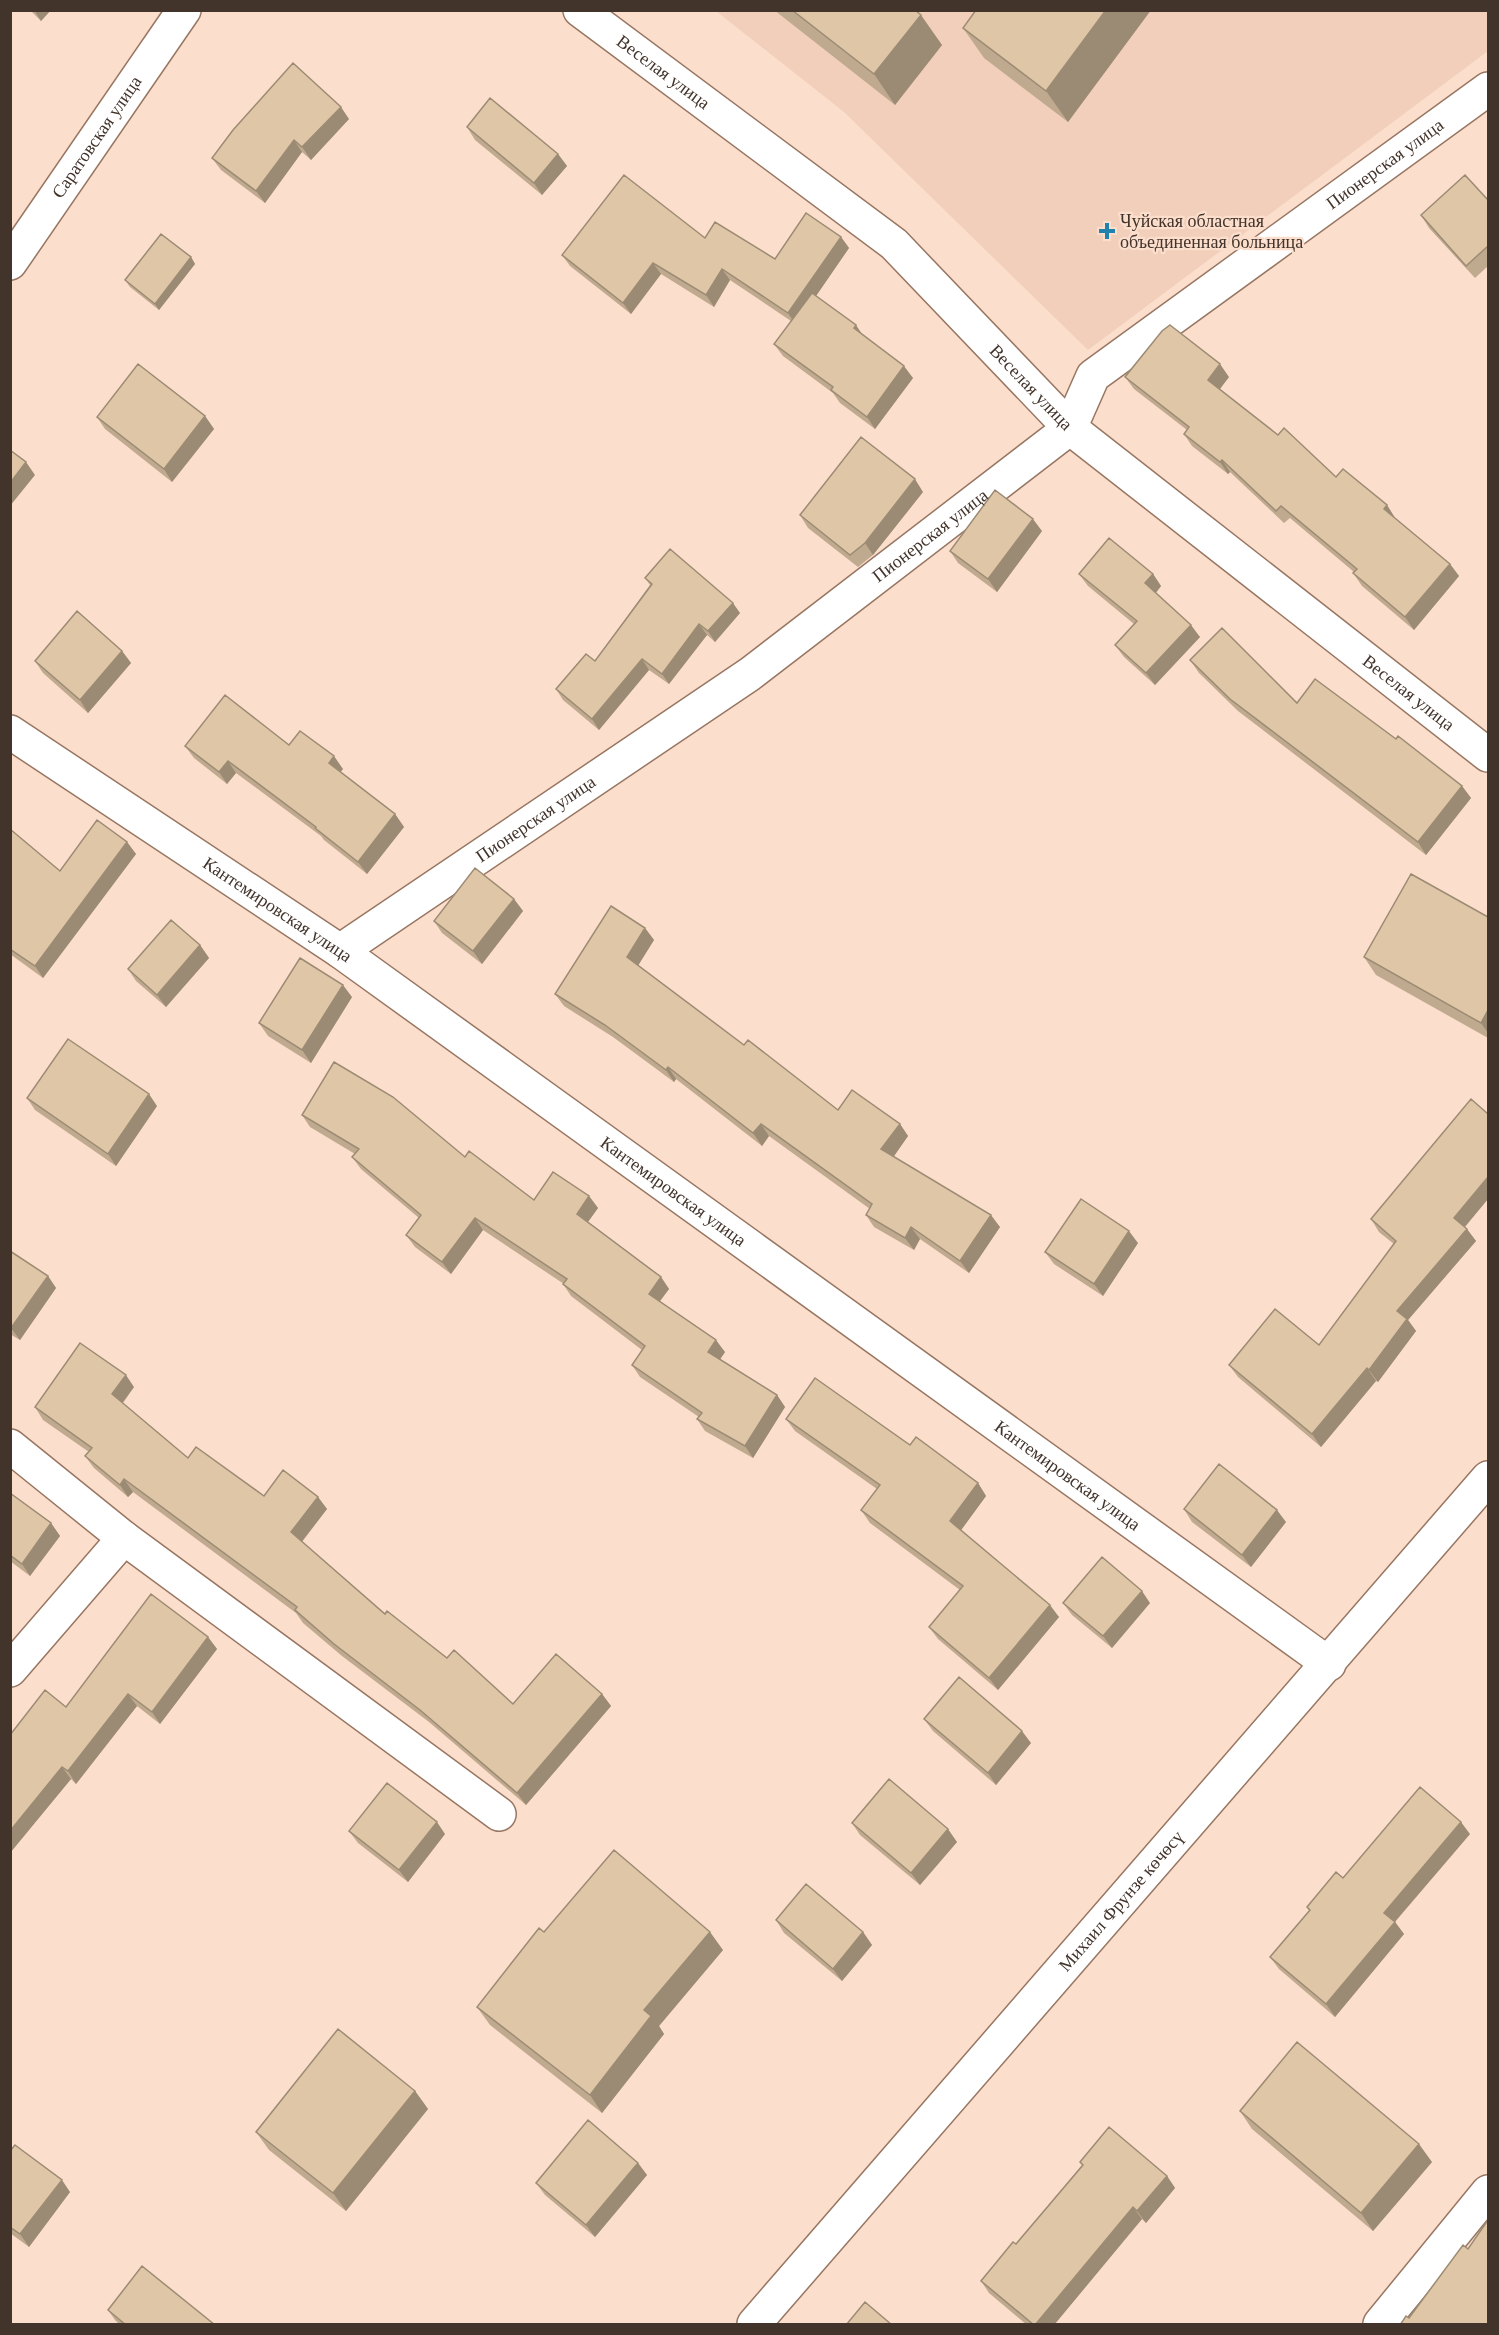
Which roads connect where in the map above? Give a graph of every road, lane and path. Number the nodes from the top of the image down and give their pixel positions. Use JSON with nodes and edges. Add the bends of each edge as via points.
{"nodes":[{"id":1,"x":184,"y":10,"type":"edge"},
{"id":2,"x":580,"y":10,"type":"edge"},
{"id":3,"x":1488,"y":89,"type":"edge"},
{"id":4,"x":10,"y":263,"type":"edge"},
{"id":5,"x":1070,"y":428,"type":"junction"},
{"id":6,"x":10,"y":732,"type":"edge"},
{"id":7,"x":1488,"y":755,"type":"edge"},
{"id":8,"x":340,"y":951,"type":"junction"},
{"id":9,"x":10,"y":1446,"type":"edge"},
{"id":10,"x":1488,"y":1478,"type":"edge"},
{"id":11,"x":124,"y":1539,"type":"junction"},
{"id":12,"x":1329,"y":1664,"type":"junction"},
{"id":13,"x":10,"y":1670,"type":"edge"},
{"id":14,"x":499,"y":1814,"type":"dead end"},
{"id":15,"x":1488,"y":2192,"type":"edge"},
{"id":16,"x":754,"y":2325,"type":"edge"},
{"id":17,"x":1380,"y":2325,"type":"edge"}],
"edges":[{"from":1,"to":4,"type":"street","name":"Саратовская улица"},
{"from":2,"to":5,"type":"street","name":"Веселая улица","via":[[894,244]]},
{"from":3,"to":5,"type":"street","name":"Пионерская улица","via":[[1093,376]]},
{"from":5,"to":7,"type":"street","name":"Веселая улица"},
{"from":5,"to":8,"type":"street","name":"Пионерская улица","via":[[750,674]]},
{"from":6,"to":8,"type":"street","name":"Кантемировская улица"},
{"from":8,"to":12,"type":"street","name":"Кантемировская улица"},
{"from":9,"to":11,"type":"street"},
{"from":10,"to":12,"type":"street","name":"Михаил Фрунзе көчөсү"},
{"from":11,"to":13,"type":"street"},
{"from":11,"to":14,"type":"street"},
{"from":12,"to":16,"type":"street","name":"Михаил Фрунзе көчөсү"},
{"from":15,"to":17,"type":"street"}]}
